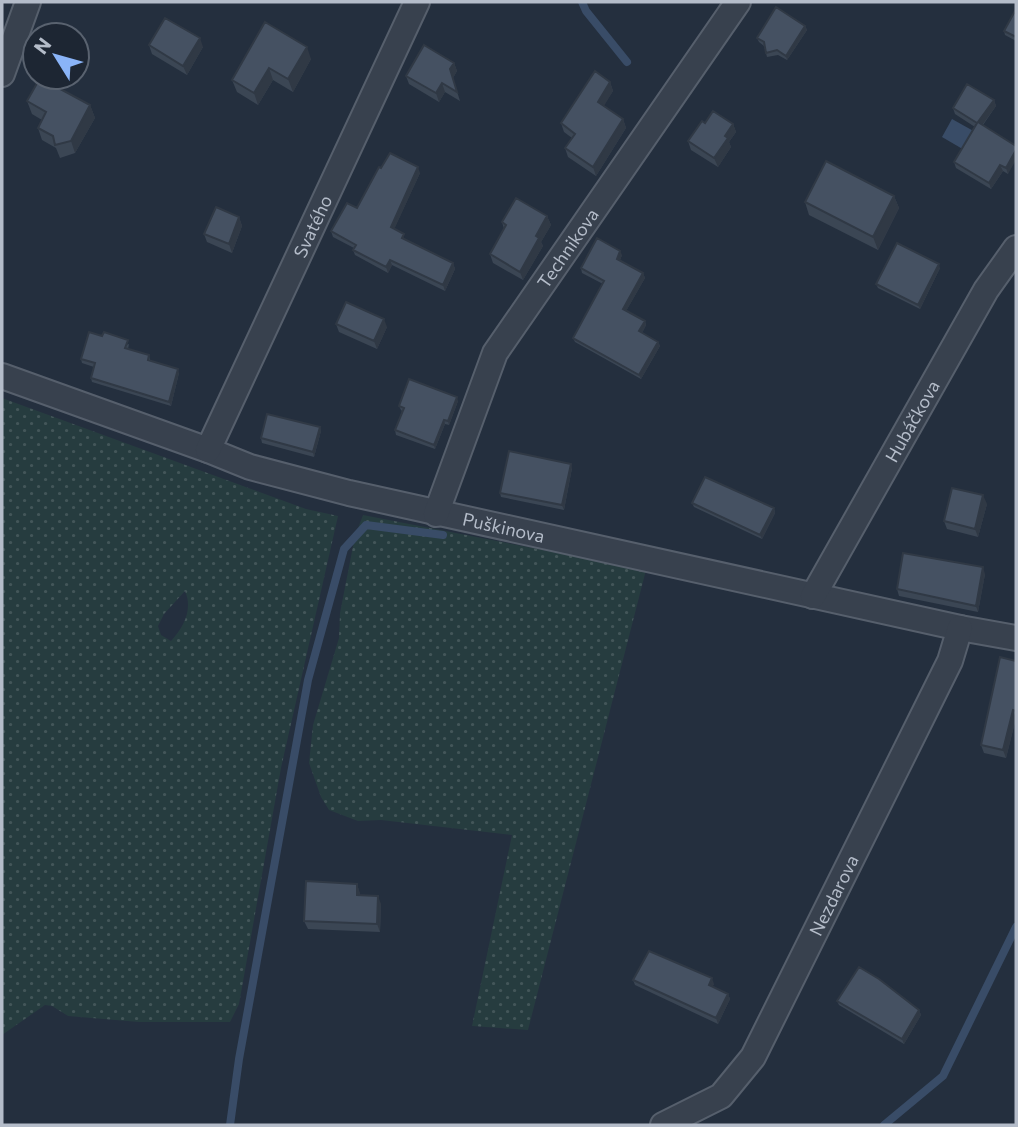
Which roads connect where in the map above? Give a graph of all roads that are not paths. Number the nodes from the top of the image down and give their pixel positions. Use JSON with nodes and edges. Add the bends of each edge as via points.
{"nodes":[{"id":1,"x":28,"y":2,"type":"edge"},
{"id":2,"x":416,"y":2,"type":"edge"},
{"id":3,"x":738,"y":2,"type":"edge"},
{"id":4,"x":2,"y":74,"type":"edge"},
{"id":5,"x":1016,"y":248,"type":"edge"},
{"id":6,"x":2,"y":376,"type":"edge"},
{"id":7,"x":208,"y":450,"type":"junction"},
{"id":8,"x":436,"y":514,"type":"junction"},
{"id":9,"x":813,"y":596,"type":"junction"},
{"id":10,"x":960,"y":628,"type":"junction"},
{"id":11,"x":1016,"y":638,"type":"edge"},
{"id":12,"x":663,"y":1125,"type":"edge"}],
"edges":[{"from":1,"to":4,"type":"street"},
{"from":2,"to":7,"type":"street","name":"Svatého"},
{"from":3,"to":8,"type":"street","name":"Technikova","via":[[495,353]]},
{"from":5,"to":9,"type":"street","name":"Hubáčkova","via":[[986,290]]},
{"from":6,"to":7,"type":"street","name":"Puškinova"},
{"from":7,"to":8,"type":"street","name":"Puškinova","via":[[250,467]]},
{"from":8,"to":9,"type":"street","name":"Puškinova"},
{"from":9,"to":10,"type":"street","name":"Puškinova"},
{"from":10,"to":11,"type":"street","name":"Puškinova"},
{"from":10,"to":12,"type":"street","name":"Nezdarova","via":[[950,661],[753,1058],[721,1096]]}]}
